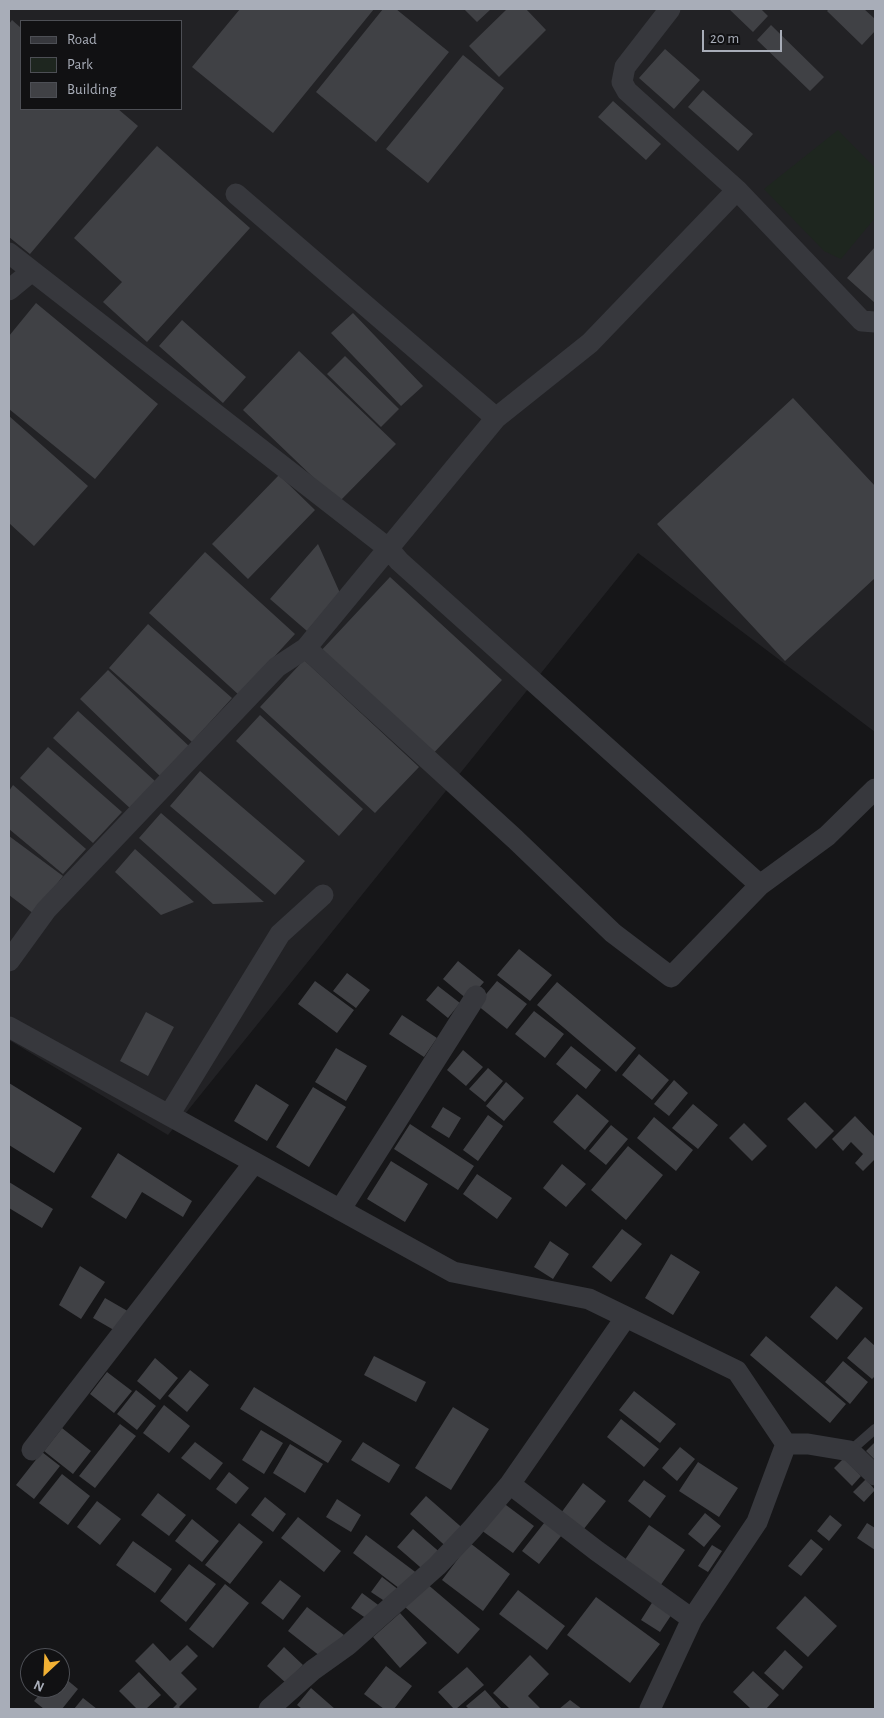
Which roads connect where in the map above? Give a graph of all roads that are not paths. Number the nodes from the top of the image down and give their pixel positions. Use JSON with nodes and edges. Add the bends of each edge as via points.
{"nodes":[{"id":1,"x":670,"y":9,"type":"edge"},
{"id":2,"x":737,"y":190,"type":"junction"},
{"id":3,"x":236,"y":194,"type":"dead end"},
{"id":4,"x":9,"y":254,"type":"edge"},
{"id":5,"x":32,"y":271,"type":"junction"},
{"id":6,"x":9,"y":290,"type":"edge"},
{"id":7,"x":875,"y":322,"type":"edge"},
{"id":8,"x":496,"y":418,"type":"junction"},
{"id":9,"x":389,"y":549,"type":"junction"},
{"id":10,"x":306,"y":648,"type":"junction"},
{"id":11,"x":875,"y":789,"type":"edge"},
{"id":12,"x":760,"y":885,"type":"junction"},
{"id":13,"x":323,"y":895,"type":"dead end"},
{"id":14,"x":9,"y":961,"type":"edge"},
{"id":15,"x":476,"y":996,"type":"dead end"},
{"id":16,"x":9,"y":1027,"type":"edge"},
{"id":17,"x":169,"y":1115,"type":"junction"},
{"id":18,"x":254,"y":1163,"type":"junction"},
{"id":19,"x":340,"y":1210,"type":"junction"},
{"id":20,"x":626,"y":1317,"type":"junction"},
{"id":21,"x":875,"y":1429,"type":"edge"},
{"id":22,"x":786,"y":1444,"type":"junction"},
{"id":23,"x":32,"y":1450,"type":"dead end"},
{"id":24,"x":850,"y":1451,"type":"junction"},
{"id":25,"x":875,"y":1475,"type":"edge"},
{"id":26,"x":510,"y":1484,"type":"junction"},
{"id":27,"x":692,"y":1619,"type":"junction"},
{"id":28,"x":269,"y":1709,"type":"edge"},
{"id":29,"x":650,"y":1709,"type":"edge"}],
"edges":[{"from":1,"to":2,"type":"street","via":[[625,67],[622,82]]},
{"from":2,"to":7,"type":"street","via":[[862,321]]},
{"from":2,"to":8,"type":"street","via":[[590,343]]},
{"from":3,"to":8,"type":"street"},
{"from":4,"to":5,"type":"street"},
{"from":5,"to":6,"type":"street"},
{"from":5,"to":9,"type":"street"},
{"from":8,"to":9,"type":"street"},
{"from":9,"to":10,"type":"street"},
{"from":9,"to":12,"type":"street"},
{"from":10,"to":12,"type":"street","via":[[613,933],[671,977]]},
{"from":10,"to":14,"type":"street","via":[[277,667],[46,910]]},
{"from":11,"to":12,"type":"street","via":[[827,836]]},
{"from":13,"to":17,"type":"street","via":[[280,934]]},
{"from":15,"to":19,"type":"street"},
{"from":16,"to":17,"type":"street"},
{"from":17,"to":18,"type":"street"},
{"from":18,"to":19,"type":"street"},
{"from":18,"to":23,"type":"street"},
{"from":19,"to":20,"type":"street","via":[[452,1272],[589,1299]]},
{"from":20,"to":22,"type":"street","via":[[737,1371]]},
{"from":20,"to":26,"type":"street"},
{"from":21,"to":24,"type":"lane"},
{"from":22,"to":24,"type":"street"},
{"from":22,"to":27,"type":"street","via":[[756,1522]]},
{"from":24,"to":25,"type":"street"},
{"from":26,"to":27,"type":"street","via":[[597,1552]]},
{"from":26,"to":28,"type":"street","via":[[437,1566]]},
{"from":27,"to":29,"type":"street"}]}
